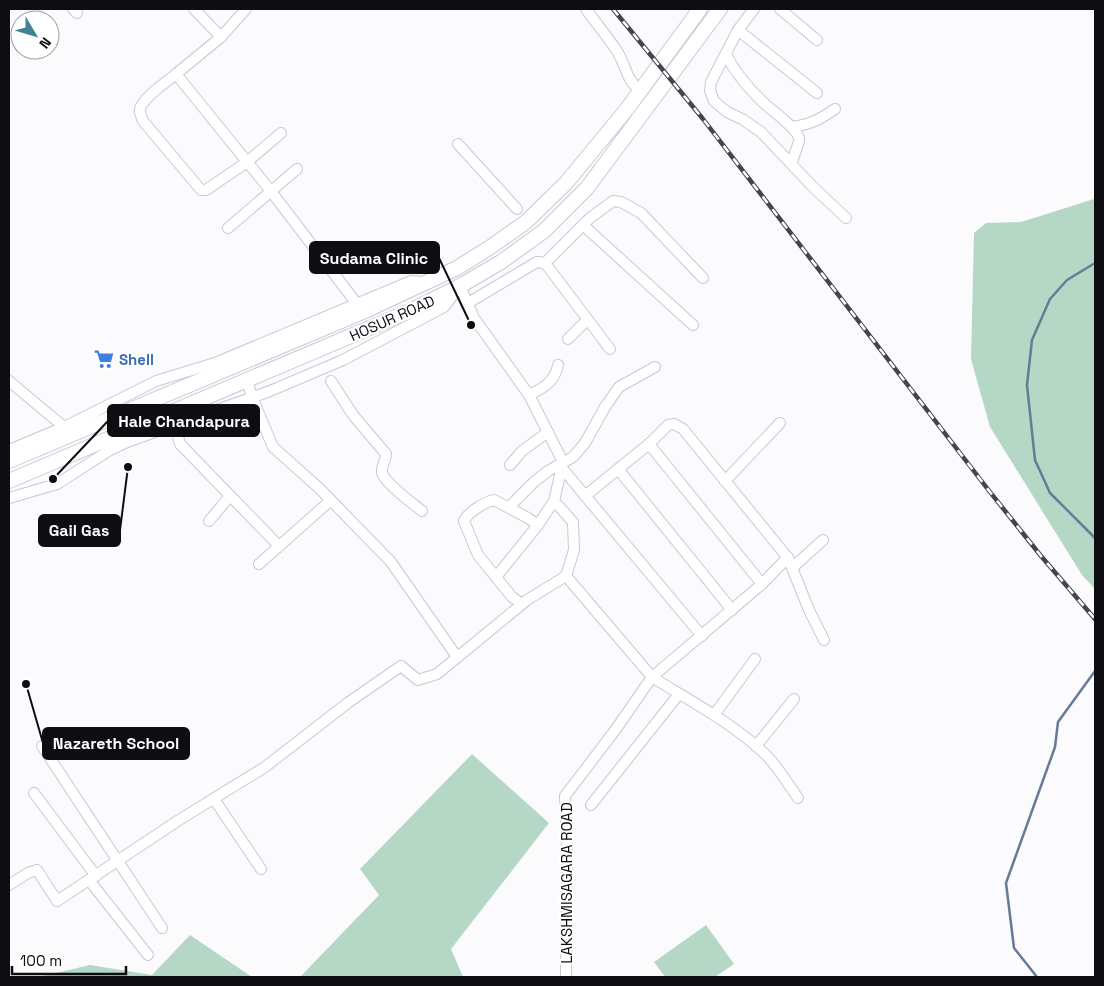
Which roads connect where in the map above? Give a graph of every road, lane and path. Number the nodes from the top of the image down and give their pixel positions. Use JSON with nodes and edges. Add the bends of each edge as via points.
{"nodes":[{"id":1,"x":194,"y":9,"type":"edge"},
{"id":2,"x":246,"y":9,"type":"edge"},
{"id":3,"x":586,"y":9,"type":"edge"},
{"id":4,"x":700,"y":9,"type":"edge"},
{"id":5,"x":754,"y":9,"type":"edge"},
{"id":6,"x":780,"y":9,"type":"edge"},
{"id":7,"x":716,"y":14,"type":"edge"},
{"id":8,"x":738,"y":30,"type":"junction"},
{"id":9,"x":221,"y":38,"type":"junction"},
{"id":10,"x":817,"y":40,"type":"dead end"},
{"id":11,"x":726,"y":54,"type":"junction"},
{"id":12,"x":176,"y":74,"type":"junction"},
{"id":13,"x":641,"y":91,"type":"junction"},
{"id":14,"x":817,"y":93,"type":"dead end"},
{"id":15,"x":835,"y":109,"type":"dead end"},
{"id":16,"x":792,"y":127,"type":"junction"},
{"id":17,"x":281,"y":134,"type":"dead end"},
{"id":18,"x":458,"y":144,"type":"dead end"},
{"id":19,"x":248,"y":162,"type":"junction"},
{"id":20,"x":792,"y":164,"type":"junction"},
{"id":21,"x":297,"y":169,"type":"dead end"},
{"id":22,"x":270,"y":190,"type":"junction"},
{"id":23,"x":517,"y":209,"type":"dead end"},
{"id":24,"x":846,"y":218,"type":"dead end"},
{"id":25,"x":583,"y":225,"type":"junction"},
{"id":26,"x":228,"y":228,"type":"dead end"},
{"id":27,"x":545,"y":263,"type":"junction"},
{"id":28,"x":703,"y":278,"type":"dead end"},
{"id":29,"x":426,"y":282,"type":"junction"},
{"id":30,"x":460,"y":286,"type":"junction"},
{"id":31,"x":468,"y":303,"type":"junction"},
{"id":32,"x":357,"y":304,"type":"junction"},
{"id":33,"x":587,"y":320,"type":"junction"},
{"id":34,"x":693,"y":325,"type":"dead end"},
{"id":35,"x":568,"y":339,"type":"dead end"},
{"id":36,"x":610,"y":350,"type":"dead end"},
{"id":37,"x":558,"y":364,"type":"dead end"},
{"id":38,"x":655,"y":367,"type":"dead end"},
{"id":39,"x":247,"y":380,"type":"junction"},
{"id":40,"x":9,"y":381,"type":"edge"},
{"id":41,"x":331,"y":381,"type":"dead end"},
{"id":42,"x":530,"y":395,"type":"junction"},
{"id":43,"x":252,"y":397,"type":"junction"},
{"id":44,"x":173,"y":418,"type":"junction"},
{"id":45,"x":780,"y":423,"type":"dead end"},
{"id":46,"x":64,"y":427,"type":"junction"},
{"id":47,"x":548,"y":432,"type":"junction"},
{"id":48,"x":649,"y":444,"type":"junction"},
{"id":49,"x":9,"y":450,"type":"edge"},
{"id":50,"x":9,"y":461,"type":"edge"},
{"id":51,"x":510,"y":465,"type":"dead end"},
{"id":52,"x":562,"y":465,"type":"junction"},
{"id":53,"x":618,"y":469,"type":"junction"},
{"id":54,"x":9,"y":481,"type":"edge"},
{"id":55,"x":726,"y":481,"type":"junction"},
{"id":56,"x":230,"y":496,"type":"junction"},
{"id":57,"x":585,"y":496,"type":"junction"},
{"id":58,"x":9,"y":498,"type":"edge"},
{"id":59,"x":331,"y":500,"type":"junction"},
{"id":60,"x":554,"y":501,"type":"junction"},
{"id":61,"x":509,"y":507,"type":"junction"},
{"id":62,"x":422,"y":511,"type":"dead end"},
{"id":63,"x":208,"y":521,"type":"dead end"},
{"id":64,"x":538,"y":525,"type":"junction"},
{"id":65,"x":823,"y":540,"type":"dead end"},
{"id":66,"x":279,"y":546,"type":"junction"},
{"id":67,"x":788,"y":557,"type":"junction"},
{"id":68,"x":259,"y":564,"type":"dead end"},
{"id":69,"x":792,"y":568,"type":"junction"},
{"id":70,"x":566,"y":576,"type":"junction"},
{"id":71,"x":496,"y":577,"type":"junction"},
{"id":72,"x":762,"y":584,"type":"junction"},
{"id":73,"x":522,"y":604,"type":"junction"},
{"id":74,"x":732,"y":610,"type":"junction"},
{"id":75,"x":702,"y":636,"type":"junction"},
{"id":76,"x":824,"y":640,"type":"dead end"},
{"id":77,"x":457,"y":657,"type":"junction"},
{"id":78,"x":755,"y":659,"type":"dead end"},
{"id":79,"x":652,"y":677,"type":"junction"},
{"id":80,"x":679,"y":694,"type":"junction"},
{"id":81,"x":794,"y":699,"type":"dead end"},
{"id":82,"x":714,"y":715,"type":"junction"},
{"id":83,"x":42,"y":746,"type":"dead end"},
{"id":84,"x":756,"y":746,"type":"junction"},
{"id":85,"x":34,"y":793,"type":"dead end"},
{"id":86,"x":798,"y":798,"type":"dead end"},
{"id":87,"x":214,"y":799,"type":"junction"},
{"id":88,"x":592,"y":805,"type":"dead end"},
{"id":89,"x":118,"y":861,"type":"junction"},
{"id":90,"x":261,"y":869,"type":"dead end"},
{"id":91,"x":92,"y":878,"type":"junction"},
{"id":92,"x":9,"y":886,"type":"edge"},
{"id":93,"x":162,"y":928,"type":"dead end"},
{"id":94,"x":148,"y":955,"type":"dead end"},
{"id":95,"x":566,"y":977,"type":"edge"}],
"edges":[{"from":1,"to":9,"type":"street"},
{"from":2,"to":9,"type":"street"},
{"from":3,"to":13,"type":"street","via":[[616,50],[632,85]]},
{"from":4,"to":13,"type":"highway","name":"HOSUR ROAD"},
{"from":5,"to":8,"type":"street"},
{"from":6,"to":10,"type":"street"},
{"from":7,"to":30,"type":"highway","name":"HOSUR ROAD","via":[[576,200],[544,231]]},
{"from":8,"to":11,"type":"street"},
{"from":8,"to":14,"type":"street"},
{"from":9,"to":12,"type":"street"},
{"from":11,"to":16,"type":"street","via":[[745,84]]},
{"from":11,"to":20,"type":"street","via":[[711,82],[714,101],[762,132]]},
{"from":12,"to":19,"type":"street"},
{"from":12,"to":19,"type":"street","via":[[142,106],[139,111],[143,120],[202,190]]},
{"from":13,"to":29,"type":"highway","name":"HOSUR ROAD","via":[[566,183],[533,216],[489,248]]},
{"from":15,"to":16,"type":"street","via":[[818,121]]},
{"from":16,"to":20,"type":"street","via":[[799,137]]},
{"from":17,"to":19,"type":"street"},
{"from":18,"to":23,"type":"street"},
{"from":19,"to":22,"type":"street"},
{"from":20,"to":24,"type":"street"},
{"from":21,"to":22,"type":"street"},
{"from":22,"to":26,"type":"street"},
{"from":22,"to":32,"type":"street"},
{"from":25,"to":27,"type":"street"},
{"from":25,"to":28,"type":"street","via":[[613,201],[621,202],[641,213]]},
{"from":25,"to":34,"type":"street"},
{"from":27,"to":31,"type":"street","via":[[537,262]]},
{"from":27,"to":33,"type":"street"},
{"from":29,"to":32,"type":"street","via":[[411,281]]},
{"from":29,"to":50,"type":"highway","name":"HOSUR ROAD"},
{"from":30,"to":31,"type":"street"},
{"from":30,"to":39,"type":"highway","name":"HOSUR ROAD","via":[[412,310]]},
{"from":30,"to":43,"type":"street","via":[[444,307],[387,339]]},
{"from":31,"to":42,"type":"street","via":[[474,318]]},
{"from":32,"to":46,"type":"street","via":[[215,363],[156,381]]},
{"from":33,"to":35,"type":"street"},
{"from":33,"to":36,"type":"street"},
{"from":37,"to":42,"type":"street","via":[[549,384]]},
{"from":38,"to":52,"type":"street","via":[[619,387],[585,442]]},
{"from":39,"to":43,"type":"street"},
{"from":39,"to":44,"type":"highway","name":"HOSUR ROAD"},
{"from":40,"to":46,"type":"street"},
{"from":41,"to":62,"type":"street","via":[[353,415],[386,454],[382,468],[387,480]]},
{"from":42,"to":47,"type":"street"},
{"from":43,"to":44,"type":"street"},
{"from":43,"to":59,"type":"street","via":[[274,447]]},
{"from":44,"to":54,"type":"highway","name":"HOSUR ROAD"},
{"from":44,"to":56,"type":"street","via":[[180,444]]},
{"from":44,"to":58,"type":"street","via":[[113,448],[57,484]]},
{"from":45,"to":55,"type":"street"},
{"from":46,"to":49,"type":"street"},
{"from":47,"to":51,"type":"street","via":[[522,451]]},
{"from":47,"to":52,"type":"street"},
{"from":48,"to":53,"type":"street"},
{"from":48,"to":55,"type":"street","via":[[668,425],[674,424],[683,429]]},
{"from":48,"to":72,"type":"street"},
{"from":52,"to":57,"type":"street"},
{"from":52,"to":60,"type":"street"},
{"from":52,"to":61,"type":"street","via":[[534,482]]},
{"from":53,"to":57,"type":"street"},
{"from":53,"to":74,"type":"street"},
{"from":55,"to":67,"type":"street"},
{"from":56,"to":63,"type":"street"},
{"from":56,"to":66,"type":"street"},
{"from":57,"to":75,"type":"street"},
{"from":59,"to":66,"type":"street"},
{"from":59,"to":77,"type":"street","via":[[391,562]]},
{"from":60,"to":64,"type":"street"},
{"from":60,"to":70,"type":"street","via":[[573,522],[574,550]]},
{"from":61,"to":64,"type":"street"},
{"from":61,"to":71,"type":"street","via":[[494,500],[464,521],[476,551]]},
{"from":64,"to":71,"type":"street"},
{"from":65,"to":69,"type":"street"},
{"from":66,"to":68,"type":"street"},
{"from":67,"to":69,"type":"street"},
{"from":67,"to":72,"type":"street","name":"LAKSHMISAGARA ROAD"},
{"from":69,"to":76,"type":"street"},
{"from":70,"to":73,"type":"street"},
{"from":70,"to":79,"type":"street"},
{"from":71,"to":73,"type":"street"},
{"from":72,"to":74,"type":"street","name":"LAKSHMISAGARA ROAD"},
{"from":73,"to":77,"type":"street"},
{"from":74,"to":75,"type":"street","name":"LAKSHMISAGARA ROAD"},
{"from":75,"to":79,"type":"street","name":"LAKSHMISAGARA ROAD"},
{"from":77,"to":87,"type":"street","via":[[437,674],[418,680],[401,666],[265,767]]},
{"from":78,"to":82,"type":"street"},
{"from":79,"to":80,"type":"street"},
{"from":79,"to":95,"type":"street","name":"LAKSHMISAGARA ROAD","via":[[565,796]]},
{"from":80,"to":82,"type":"street"},
{"from":80,"to":88,"type":"street"},
{"from":81,"to":84,"type":"street"},
{"from":82,"to":84,"type":"street"},
{"from":83,"to":89,"type":"street"},
{"from":84,"to":86,"type":"street"},
{"from":85,"to":91,"type":"street"},
{"from":87,"to":89,"type":"street"},
{"from":87,"to":90,"type":"street"},
{"from":89,"to":91,"type":"street"},
{"from":89,"to":93,"type":"street"},
{"from":91,"to":92,"type":"street","via":[[58,901],[37,870]]},
{"from":91,"to":94,"type":"street"}]}
